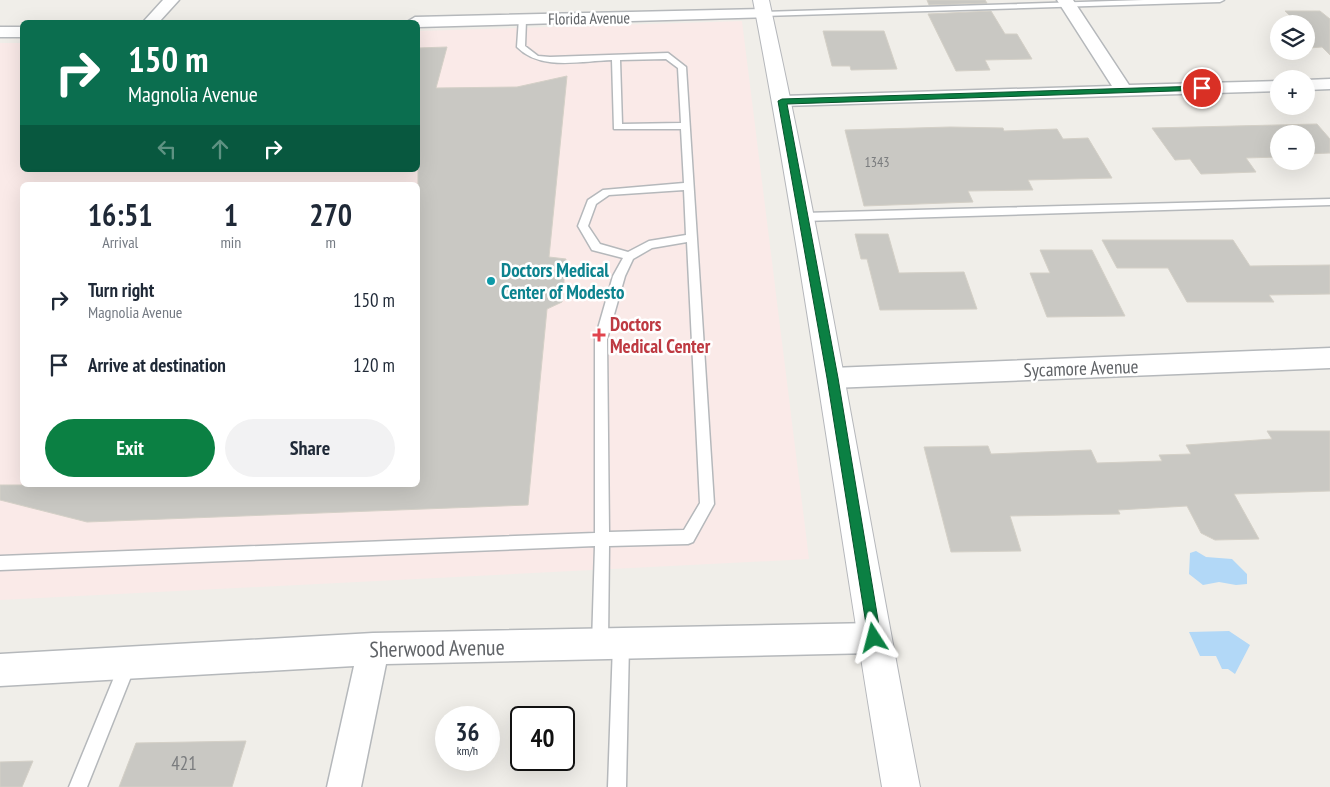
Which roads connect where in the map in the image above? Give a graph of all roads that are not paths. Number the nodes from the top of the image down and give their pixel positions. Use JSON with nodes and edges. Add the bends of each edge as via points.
{"nodes":[{"id":1,"x":171,"y":0,"type":"edge"},
{"id":2,"x":903,"y":0,"type":"edge"},
{"id":3,"x":1220,"y":0,"type":"edge"},
{"id":4,"x":1066,"y":2,"type":"edge"},
{"id":5,"x":762,"y":7,"type":"edge"},
{"id":6,"x":906,"y":8,"type":"junction"},
{"id":7,"x":153,"y":20,"type":"edge"},
{"id":8,"x":522,"y":20,"type":"junction"},
{"id":9,"x":420,"y":21,"type":"edge"},
{"id":10,"x":0,"y":32,"type":"edge"},
{"id":11,"x":20,"y":32,"type":"edge"},
{"id":12,"x":616,"y":58,"type":"junction"},
{"id":13,"x":1330,"y":84,"type":"edge"},
{"id":14,"x":1315,"y":85,"type":"edge"},
{"id":15,"x":1270,"y":86,"type":"edge"},
{"id":16,"x":1124,"y":91,"type":"junction"},
{"id":17,"x":782,"y":101,"type":"junction"},
{"id":18,"x":685,"y":126,"type":"junction"},
{"id":19,"x":688,"y":186,"type":"junction"},
{"id":20,"x":1330,"y":202,"type":"edge"},
{"id":21,"x":803,"y":217,"type":"junction"},
{"id":22,"x":691,"y":238,"type":"junction"},
{"id":23,"x":629,"y":256,"type":"junction"},
{"id":24,"x":1330,"y":358,"type":"edge"},
{"id":25,"x":832,"y":378,"type":"junction"},
{"id":26,"x":602,"y":539,"type":"junction"},
{"id":27,"x":0,"y":563,"type":"edge"},
{"id":28,"x":874,"y":638,"type":"junction"},
{"id":29,"x":610,"y":644,"type":"junction"},
{"id":30,"x":373,"y":649,"type":"junction"},
{"id":31,"x":128,"y":663,"type":"junction"},
{"id":32,"x":0,"y":670,"type":"edge"},
{"id":33,"x":78,"y":787,"type":"edge"},
{"id":34,"x":344,"y":787,"type":"edge"},
{"id":35,"x":617,"y":787,"type":"edge"},
{"id":36,"x":901,"y":787,"type":"edge"}],
"edges":[{"from":1,"to":7,"type":"street"},
{"from":2,"to":6,"type":"lane"},
{"from":3,"to":4,"type":"lane"},
{"from":4,"to":6,"type":"lane"},
{"from":4,"to":16,"type":"street"},
{"from":5,"to":6,"type":"lane"},
{"from":5,"to":8,"type":"street","name":"Florida Avenue"},
{"from":5,"to":17,"type":"street"},
{"from":8,"to":9,"type":"street","name":"Florida Avenue","via":[[468,14]]},
{"from":8,"to":12,"type":"lane","via":[[521,47],[536,58]]},
{"from":10,"to":11,"type":"street"},
{"from":12,"to":18,"type":"lane","via":[[668,56],[682,67]]},
{"from":12,"to":18,"type":"lane","via":[[617,127]]},
{"from":13,"to":14,"type":"street"},
{"from":15,"to":16,"type":"street"},
{"from":16,"to":17,"type":"street"},
{"from":17,"to":21,"type":"street"},
{"from":18,"to":19,"type":"lane"},
{"from":19,"to":22,"type":"lane"},
{"from":19,"to":23,"type":"lane","via":[[607,192],[592,202],[583,226],[596,247]]},
{"from":20,"to":21,"type":"lane"},
{"from":21,"to":25,"type":"street"},
{"from":22,"to":23,"type":"lane","via":[[649,245]]},
{"from":22,"to":26,"type":"lane","via":[[707,504],[688,538]]},
{"from":23,"to":26,"type":"lane","via":[[619,276],[601,339]]},
{"from":24,"to":25,"type":"street","name":"Sycamore Avenue"},
{"from":25,"to":28,"type":"street"},
{"from":26,"to":27,"type":"lane"},
{"from":26,"to":29,"type":"lane"},
{"from":28,"to":29,"type":"street","name":"Sherwood Avenue"},
{"from":28,"to":36,"type":"street"},
{"from":29,"to":30,"type":"street","name":"Sherwood Avenue"},
{"from":29,"to":35,"type":"lane"},
{"from":30,"to":31,"type":"street","name":"Sherwood Avenue"},
{"from":30,"to":34,"type":"street"},
{"from":31,"to":32,"type":"street","name":"Sherwood Avenue"},
{"from":31,"to":33,"type":"lane"}]}
